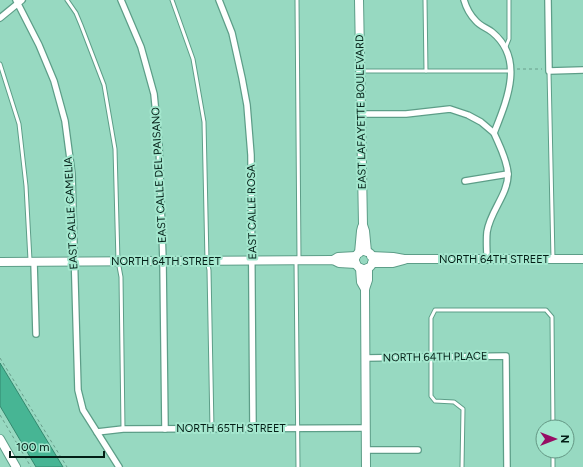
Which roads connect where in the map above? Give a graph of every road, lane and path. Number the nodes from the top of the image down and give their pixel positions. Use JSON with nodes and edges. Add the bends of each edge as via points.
{"nodes":[{"id":1,"x":67,"y":0,"type":"edge"},
{"id":2,"x":122,"y":0,"type":"edge"},
{"id":3,"x":172,"y":0,"type":"edge"},
{"id":4,"x":219,"y":0,"type":"edge"},
{"id":5,"x":297,"y":0,"type":"edge"},
{"id":6,"x":359,"y":0,"type":"edge"},
{"id":7,"x":425,"y":0,"type":"edge"},
{"id":8,"x":464,"y":0,"type":"edge"},
{"id":9,"x":509,"y":0,"type":"edge"},
{"id":10,"x":548,"y":0,"type":"edge"},
{"id":11,"x":18,"y":1,"type":"edge"},
{"id":12,"x":0,"y":18,"type":"edge"},
{"id":13,"x":505,"y":49,"type":"junction"},
{"id":14,"x":0,"y":64,"type":"edge"},
{"id":15,"x":549,"y":69,"type":"junction"},
{"id":16,"x":511,"y":70,"type":"junction"},
{"id":17,"x":583,"y":70,"type":"edge"},
{"id":18,"x":360,"y":71,"type":"junction"},
{"id":19,"x":426,"y":71,"type":"junction"},
{"id":20,"x":360,"y":114,"type":"junction"},
{"id":21,"x":494,"y":132,"type":"junction"},
{"id":22,"x":508,"y":174,"type":"junction"},
{"id":23,"x":465,"y":181,"type":"dead end"},
{"id":24,"x":553,"y":259,"type":"junction"},
{"id":25,"x":583,"y":259,"type":"edge"},
{"id":26,"x":298,"y":260,"type":"junction"},
{"id":27,"x":364,"y":260,"type":"junction"},
{"id":28,"x":487,"y":260,"type":"junction"},
{"id":29,"x":118,"y":261,"type":"junction"},
{"id":30,"x":163,"y":261,"type":"junction"},
{"id":31,"x":207,"y":261,"type":"junction"},
{"id":32,"x":253,"y":261,"type":"junction"},
{"id":33,"x":0,"y":262,"type":"edge"},
{"id":34,"x":32,"y":262,"type":"junction"},
{"id":35,"x":74,"y":262,"type":"junction"},
{"id":36,"x":36,"y":334,"type":"dead end"},
{"id":37,"x":430,"y":357,"type":"junction"},
{"id":38,"x":0,"y":358,"type":"edge"},
{"id":39,"x":365,"y":358,"type":"junction"},
{"id":40,"x":0,"y":415,"type":"edge"},
{"id":41,"x":553,"y":419,"type":"edge"},
{"id":42,"x":299,"y":428,"type":"junction"},
{"id":43,"x":365,"y":428,"type":"junction"},
{"id":44,"x":124,"y":429,"type":"junction"},
{"id":45,"x":165,"y":429,"type":"junction"},
{"id":46,"x":212,"y":429,"type":"junction"},
{"id":47,"x":253,"y":429,"type":"junction"},
{"id":48,"x":97,"y":432,"type":"junction"},
{"id":49,"x":0,"y":439,"type":"edge"},
{"id":50,"x":366,"y":450,"type":"junction"},
{"id":51,"x":418,"y":450,"type":"dead end"},
{"id":52,"x":16,"y":467,"type":"edge"},
{"id":53,"x":31,"y":467,"type":"edge"},
{"id":54,"x":67,"y":467,"type":"edge"},
{"id":55,"x":119,"y":467,"type":"edge"},
{"id":56,"x":298,"y":467,"type":"edge"},
{"id":57,"x":366,"y":467,"type":"edge"},
{"id":58,"x":462,"y":467,"type":"edge"},
{"id":59,"x":507,"y":467,"type":"edge"}],
"edges":[{"from":1,"to":29,"type":"lane","via":[[76,12],[104,85],[115,149]]},
{"from":2,"to":30,"type":"street","name":"EAST CALLE DEL PAISANO","via":[[141,47],[154,94],[159,144]]},
{"from":3,"to":31,"type":"lane","via":[[193,59],[204,122]]},
{"from":4,"to":32,"type":"street","name":"EAST CALLE ROSA","via":[[232,33],[247,106],[251,155]]},
{"from":5,"to":26,"type":"lane"},
{"from":6,"to":18,"type":"street","name":"EAST LAFAYETTE BOULEVARD"},
{"from":7,"to":19,"type":"lane"},
{"from":8,"to":13,"type":"street","via":[[476,21],[493,33]]},
{"from":9,"to":13,"type":"lane","via":[[509,39]]},
{"from":10,"to":15,"type":"street"},
{"from":11,"to":12,"type":"street"},
{"from":11,"to":35,"type":"street","name":"EAST CALLE CAMELIA","via":[[40,45],[54,81],[65,121],[72,174]]},
{"from":13,"to":16,"type":"street","via":[[510,59]]},
{"from":14,"to":34,"type":"lane","via":[[19,124]]},
{"from":15,"to":16,"type":"path"},
{"from":15,"to":17,"type":"street"},
{"from":15,"to":24,"type":"lane"},
{"from":16,"to":19,"type":"lane"},
{"from":16,"to":21,"type":"street","via":[[505,103]]},
{"from":18,"to":19,"type":"lane"},
{"from":18,"to":20,"type":"street","name":"EAST LAFAYETTE BOULEVARD"},
{"from":20,"to":21,"type":"street","via":[[406,114],[450,109],[468,114]]},
{"from":20,"to":27,"type":"street","name":"EAST LAFAYETTE BOULEVARD"},
{"from":21,"to":22,"type":"street"},
{"from":22,"to":23,"type":"street"},
{"from":22,"to":28,"type":"street","via":[[505,192],[487,231]]},
{"from":24,"to":25,"type":"street","name":"NORTH 64TH STREET"},
{"from":24,"to":28,"type":"street","name":"NORTH 64TH STREET"},
{"from":26,"to":27,"type":"street","name":"NORTH 64TH STREET","via":[[333,260],[338,263]]},
{"from":26,"to":32,"type":"street","name":"NORTH 64TH STREET"},
{"from":26,"to":42,"type":"lane"},
{"from":27,"to":28,"type":"street","name":"NORTH 64TH STREET","via":[[393,257]]},
{"from":27,"to":39,"type":"street","name":"EAST LAFAYETTE BOULEVARD","via":[[368,280],[365,288]]},
{"from":29,"to":30,"type":"street","name":"NORTH 64TH STREET"},
{"from":29,"to":35,"type":"street","name":"NORTH 64TH STREET"},
{"from":29,"to":44,"type":"lane","via":[[121,277]]},
{"from":30,"to":31,"type":"street","name":"NORTH 64TH STREET"},
{"from":30,"to":45,"type":"street","name":"EAST CALLE DEL PAISANO"},
{"from":31,"to":32,"type":"street","name":"NORTH 64TH STREET"},
{"from":31,"to":46,"type":"lane"},
{"from":32,"to":47,"type":"street","name":"EAST CALLE ROSA"},
{"from":33,"to":34,"type":"street","name":"NORTH 64TH STREET"},
{"from":34,"to":35,"type":"street","name":"NORTH 64TH STREET"},
{"from":34,"to":36,"type":"street"},
{"from":35,"to":48,"type":"street","name":"EAST CALLE CAMELIA","via":[[78,390],[83,410]]},
{"from":37,"to":39,"type":"street","name":"NORTH 64TH PLACE"},
{"from":37,"to":41,"type":"lane","via":[[431,318],[436,310],[546,310],[552,317]]},
{"from":37,"to":58,"type":"lane","via":[[431,396],[435,401],[454,402],[462,409]]},
{"from":37,"to":59,"type":"street","name":"NORTH 64TH PLACE","via":[[506,356]]},
{"from":38,"to":54,"type":"path"},
{"from":39,"to":43,"type":"street","name":"EAST LAFAYETTE BOULEVARD"},
{"from":40,"to":53,"type":"path"},
{"from":42,"to":43,"type":"street","name":"NORTH 65TH STREET"},
{"from":42,"to":47,"type":"street","name":"NORTH 65TH STREET"},
{"from":42,"to":56,"type":"lane"},
{"from":43,"to":50,"type":"street","name":"EAST LAFAYETTE BOULEVARD"},
{"from":44,"to":45,"type":"street","name":"NORTH 65TH STREET"},
{"from":44,"to":48,"type":"street","name":"NORTH 65TH STREET"},
{"from":45,"to":46,"type":"street","name":"NORTH 65TH STREET"},
{"from":46,"to":47,"type":"street","name":"NORTH 65TH STREET"},
{"from":48,"to":55,"type":"street","name":"EAST CALLE CAMELIA"},
{"from":49,"to":52,"type":"street"},
{"from":50,"to":51,"type":"street"},
{"from":50,"to":57,"type":"street","name":"EAST LAFAYETTE BOULEVARD"}]}
